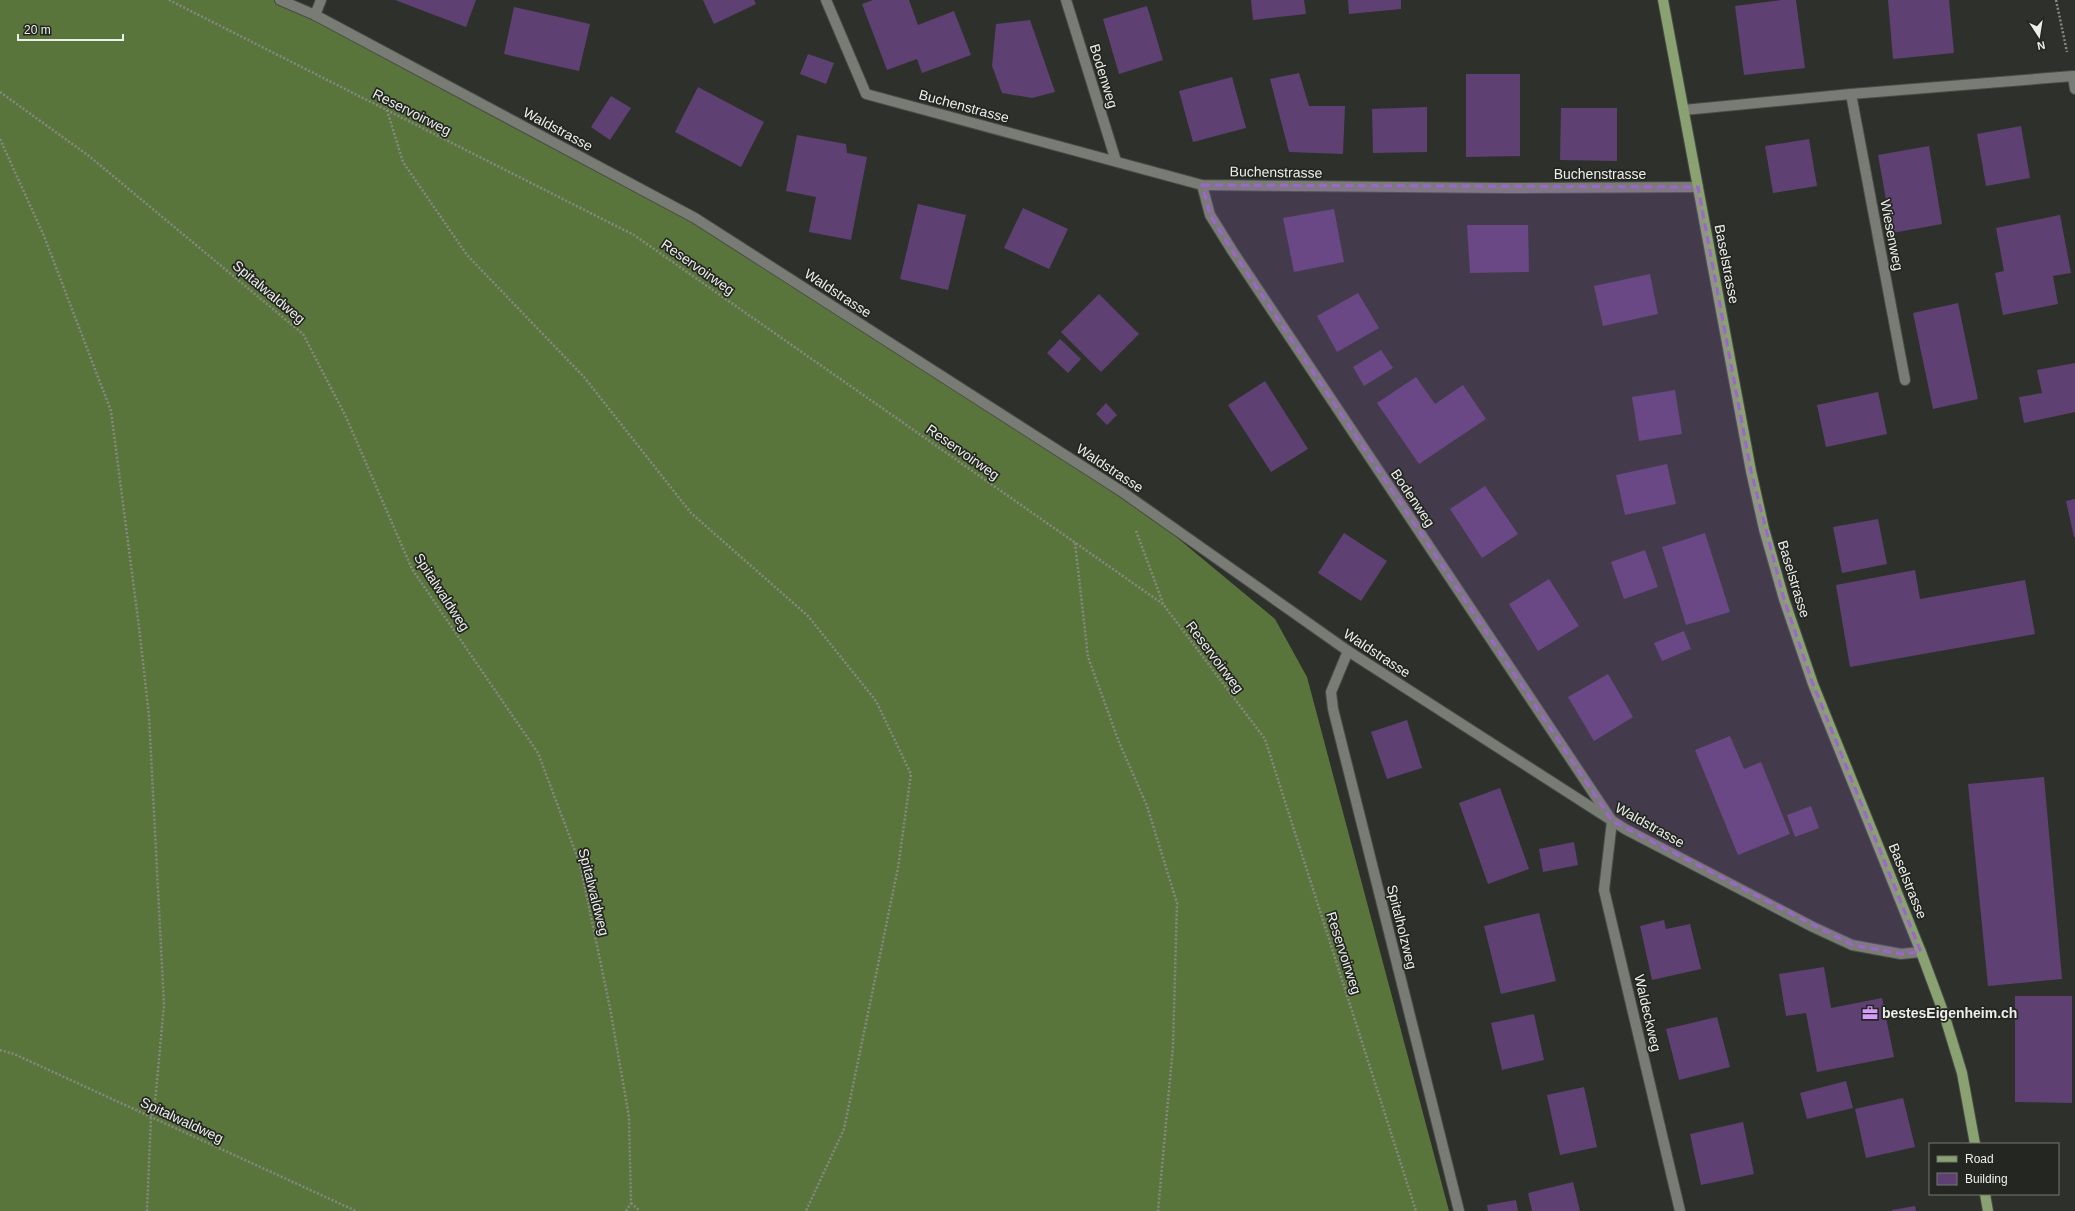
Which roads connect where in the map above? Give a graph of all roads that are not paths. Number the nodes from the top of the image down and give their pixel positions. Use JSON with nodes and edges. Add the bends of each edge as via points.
{"nodes":[{"id":1,"x":280,"y":0,"type":"edge"},
{"id":2,"x":321,"y":0,"type":"edge"},
{"id":3,"x":826,"y":0,"type":"edge"},
{"id":4,"x":1066,"y":0,"type":"edge"},
{"id":5,"x":1663,"y":0,"type":"edge"},
{"id":6,"x":315,"y":15,"type":"junction"},
{"id":7,"x":2075,"y":89,"type":"edge"},
{"id":8,"x":1851,"y":94,"type":"junction"},
{"id":9,"x":1684,"y":110,"type":"junction"},
{"id":10,"x":1116,"y":161,"type":"junction"},
{"id":11,"x":1202,"y":185,"type":"junction"},
{"id":12,"x":1698,"y":187,"type":"junction"},
{"id":13,"x":1905,"y":380,"type":"dead end"},
{"id":14,"x":1348,"y":651,"type":"junction"},
{"id":15,"x":1612,"y":821,"type":"junction"},
{"id":16,"x":1922,"y":952,"type":"junction"},
{"id":17,"x":1975,"y":1143,"type":"edge"},
{"id":18,"x":1985,"y":1195,"type":"edge"},
{"id":19,"x":1459,"y":1211,"type":"edge"},
{"id":20,"x":1680,"y":1211,"type":"edge"},
{"id":21,"x":1988,"y":1211,"type":"edge"}],
"edges":[{"from":1,"to":6,"type":"street","name":"Waldstrasse"},
{"from":2,"to":6,"type":"street"},
{"from":3,"to":10,"type":"street","name":"Buchenstrasse","via":[[866,94]]},
{"from":4,"to":10,"type":"street","name":"Bodenweg"},
{"from":5,"to":9,"type":"main road","name":"Baselstrasse"},
{"from":6,"to":14,"type":"street","name":"Waldstrasse","via":[[695,218],[1121,491]]},
{"from":7,"to":8,"type":"street","via":[[2073,76]]},
{"from":8,"to":9,"type":"street"},
{"from":8,"to":13,"type":"street","name":"Wiesenweg"},
{"from":9,"to":12,"type":"main road","name":"Baselstrasse"},
{"from":10,"to":11,"type":"street","name":"Buchenstrasse"},
{"from":11,"to":12,"type":"street","name":"Buchenstrasse"},
{"from":11,"to":15,"type":"street","name":"Bodenweg","via":[[1210,215],[1233,252]]},
{"from":12,"to":16,"type":"main road","name":"Baselstrasse","via":[[1751,471],[1784,599],[1813,684]]},
{"from":14,"to":15,"type":"street","name":"Waldstrasse"},
{"from":14,"to":19,"type":"street","name":"Spitalholzweg","via":[[1332,692],[1333,710]]},
{"from":15,"to":16,"type":"street","name":"Waldstrasse","via":[[1852,945],[1901,954]]},
{"from":15,"to":20,"type":"street","name":"Waldeckweg","via":[[1604,890]]},
{"from":16,"to":17,"type":"main road","name":"Baselstrasse","via":[[1962,1074]]},
{"from":18,"to":21,"type":"main road"}]}
